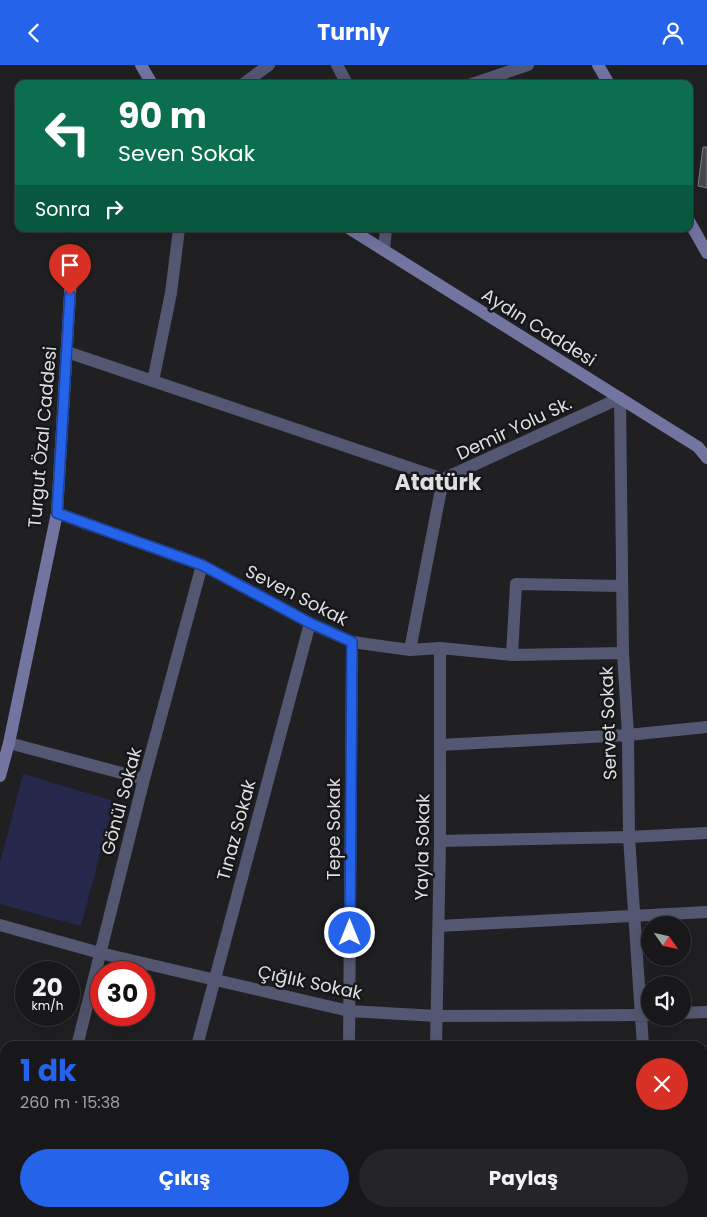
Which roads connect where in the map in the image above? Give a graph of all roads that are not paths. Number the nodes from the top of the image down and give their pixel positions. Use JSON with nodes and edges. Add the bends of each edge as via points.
{"nodes":[{"id":1,"x":141,"y":65,"type":"edge"},
{"id":2,"x":269,"y":65,"type":"edge"},
{"id":3,"x":337,"y":65,"type":"edge"},
{"id":4,"x":528,"y":65,"type":"edge"},
{"id":5,"x":598,"y":65,"type":"edge"},
{"id":6,"x":150,"y":80,"type":"edge"},
{"id":7,"x":248,"y":80,"type":"edge"},
{"id":8,"x":345,"y":80,"type":"edge"},
{"id":9,"x":484,"y":80,"type":"edge"},
{"id":10,"x":607,"y":80,"type":"edge"},
{"id":11,"x":693,"y":228,"type":"edge"},
{"id":12,"x":179,"y":232,"type":"edge"},
{"id":13,"x":355,"y":232,"type":"edge"},
{"id":14,"x":386,"y":232,"type":"edge"},
{"id":15,"x":384,"y":250,"type":"junction"},
{"id":16,"x":707,"y":253,"type":"edge"},
{"id":17,"x":71,"y":277,"type":"dead end"},
{"id":18,"x":67,"y":352,"type":"junction"},
{"id":19,"x":153,"y":381,"type":"junction"},
{"id":20,"x":620,"y":398,"type":"junction"},
{"id":21,"x":707,"y":458,"type":"edge"},
{"id":22,"x":443,"y":479,"type":"junction"},
{"id":23,"x":57,"y":513,"type":"junction"},
{"id":24,"x":202,"y":565,"type":"junction"},
{"id":25,"x":622,"y":586,"type":"junction"},
{"id":26,"x":310,"y":623,"type":"junction"},
{"id":27,"x":352,"y":642,"type":"junction"},
{"id":28,"x":440,"y":648,"type":"junction"},
{"id":29,"x":410,"y":650,"type":"junction"},
{"id":30,"x":623,"y":653,"type":"junction"},
{"id":31,"x":512,"y":655,"type":"junction"},
{"id":32,"x":707,"y":727,"type":"edge"},
{"id":33,"x":628,"y":735,"type":"junction"},
{"id":34,"x":9,"y":743,"type":"junction"},
{"id":35,"x":440,"y":745,"type":"junction"},
{"id":36,"x":0,"y":775,"type":"edge"},
{"id":37,"x":144,"y":779,"type":"junction"},
{"id":38,"x":707,"y":833,"type":"edge"},
{"id":39,"x":629,"y":837,"type":"junction"},
{"id":40,"x":440,"y":841,"type":"junction"},
{"id":41,"x":707,"y":912,"type":"edge"},
{"id":42,"x":635,"y":917,"type":"junction"},
{"id":43,"x":0,"y":925,"type":"edge"},
{"id":44,"x":439,"y":926,"type":"junction"},
{"id":45,"x":100,"y":953,"type":"junction"},
{"id":46,"x":642,"y":976,"type":"edge"},
{"id":47,"x":215,"y":979,"type":"junction"},
{"id":48,"x":350,"y":1011,"type":"junction"},
{"id":49,"x":707,"y":1012,"type":"edge"},
{"id":50,"x":691,"y":1013,"type":"edge"},
{"id":51,"x":641,"y":1015,"type":"edge"},
{"id":52,"x":437,"y":1017,"type":"junction"},
{"id":53,"x":645,"y":1026,"type":"edge"},
{"id":54,"x":78,"y":1041,"type":"edge"},
{"id":55,"x":199,"y":1041,"type":"edge"},
{"id":56,"x":349,"y":1041,"type":"edge"},
{"id":57,"x":436,"y":1041,"type":"edge"},
{"id":58,"x":643,"y":1041,"type":"edge"}],
"edges":[{"from":1,"to":6,"type":"main road"},
{"from":2,"to":7,"type":"street"},
{"from":3,"to":8,"type":"street"},
{"from":4,"to":9,"type":"street"},
{"from":5,"to":10,"type":"main road"},
{"from":11,"to":16,"type":"main road"},
{"from":12,"to":19,"type":"street","via":[[171,293]]},
{"from":13,"to":15,"type":"main road","name":"Aydın Caddesi"},
{"from":14,"to":15,"type":"street"},
{"from":15,"to":20,"type":"main road","name":"Aydın Caddesi"},
{"from":17,"to":18,"type":"main road","name":"Turgut Özal Caddesi"},
{"from":18,"to":19,"type":"street"},
{"from":18,"to":23,"type":"main road","name":"Turgut Özal Caddesi"},
{"from":19,"to":22,"type":"street"},
{"from":20,"to":21,"type":"main road","name":"Aydın Caddesi","via":[[698,447]]},
{"from":20,"to":22,"type":"street","name":"Demir Yolu Sk."},
{"from":20,"to":25,"type":"street","name":"Servet Sokak"},
{"from":22,"to":29,"type":"street","name":"Demir Yolu Sk."},
{"from":23,"to":24,"type":"street","name":"Seven Sokak"},
{"from":23,"to":34,"type":"main road","name":"Turgut Özal Caddesi"},
{"from":24,"to":26,"type":"street","name":"Seven Sokak"},
{"from":24,"to":37,"type":"street","name":"Gönül Sokak"},
{"from":25,"to":30,"type":"street","name":"Servet Sokak"},
{"from":25,"to":31,"type":"street","via":[[516,584]]},
{"from":26,"to":27,"type":"street","name":"Seven Sokak"},
{"from":26,"to":47,"type":"street","name":"Tınaz Sokak"},
{"from":27,"to":29,"type":"street","name":"Seven Sokak"},
{"from":27,"to":48,"type":"street","name":"Tepe Sokak"},
{"from":28,"to":29,"type":"street","name":"Seven Sokak"},
{"from":28,"to":31,"type":"street","name":"Seven Sokak"},
{"from":28,"to":35,"type":"street","name":"Yayla Sokak"},
{"from":30,"to":31,"type":"street","name":"Seven Sokak"},
{"from":30,"to":33,"type":"street","name":"Servet Sokak"},
{"from":32,"to":33,"type":"street"},
{"from":33,"to":35,"type":"street"},
{"from":33,"to":39,"type":"street","name":"Servet Sokak"},
{"from":34,"to":36,"type":"main road","name":"Turgut Özal Caddesi"},
{"from":34,"to":37,"type":"street"},
{"from":35,"to":40,"type":"street","name":"Yayla Sokak"},
{"from":37,"to":45,"type":"street","name":"Gönül Sokak"},
{"from":38,"to":39,"type":"street"},
{"from":39,"to":40,"type":"street"},
{"from":39,"to":42,"type":"street","name":"Servet Sokak"},
{"from":40,"to":44,"type":"street","name":"Yayla Sokak"},
{"from":41,"to":42,"type":"street"},
{"from":42,"to":44,"type":"street"},
{"from":42,"to":46,"type":"street","name":"Servet Sokak"},
{"from":43,"to":45,"type":"street","name":"Çığlık Sokak"},
{"from":44,"to":52,"type":"street","name":"Yayla Sokak"},
{"from":45,"to":47,"type":"street","name":"Çığlık Sokak"},
{"from":45,"to":54,"type":"street","name":"Gönül Sokak"},
{"from":47,"to":48,"type":"street","name":"Çığlık Sokak"},
{"from":47,"to":55,"type":"street","name":"Tınaz Sokak"},
{"from":48,"to":52,"type":"street","name":"Çığlık Sokak"},
{"from":48,"to":56,"type":"street","name":"Tepe Sokak"},
{"from":49,"to":50,"type":"street"},
{"from":51,"to":52,"type":"street","name":"Çığlık Sokak"},
{"from":52,"to":57,"type":"street","name":"Yayla Sokak"},
{"from":53,"to":58,"type":"street","name":"Servet Sokak"}]}
